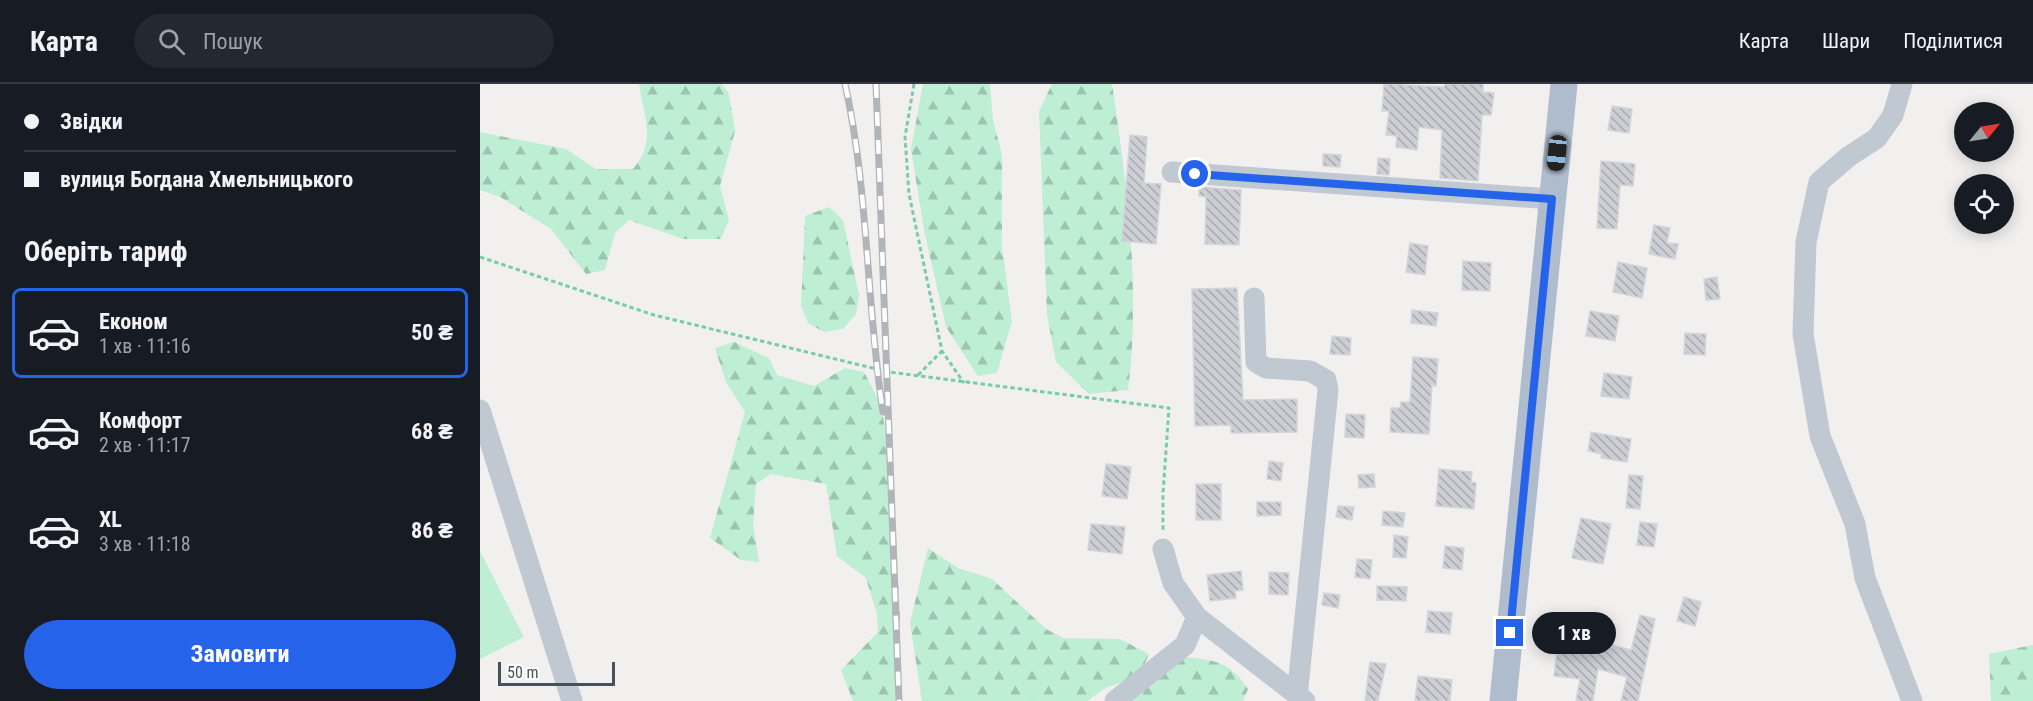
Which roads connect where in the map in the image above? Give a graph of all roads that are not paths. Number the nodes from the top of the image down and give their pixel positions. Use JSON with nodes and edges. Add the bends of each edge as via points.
{"nodes":[{"id":1,"x":1563,"y":84,"type":"edge"},
{"id":2,"x":1902,"y":84,"type":"edge"},
{"id":3,"x":1172,"y":172,"type":"dead end"},
{"id":4,"x":1552,"y":199,"type":"junction"},
{"id":5,"x":1254,"y":298,"type":"dead end"},
{"id":6,"x":480,"y":410,"type":"edge"},
{"id":7,"x":1163,"y":549,"type":"road end"},
{"id":8,"x":1197,"y":617,"type":"junction"},
{"id":9,"x":1301,"y":699,"type":"edge"},
{"id":10,"x":572,"y":701,"type":"edge"},
{"id":11,"x":1115,"y":701,"type":"edge"},
{"id":12,"x":1503,"y":701,"type":"edge"},
{"id":13,"x":1912,"y":701,"type":"edge"}],
"edges":[{"from":1,"to":4,"type":"main road"},
{"from":2,"to":13,"type":"street","via":[[1893,116],[1877,138],[1819,182],[1806,242],[1803,334],[1820,436],[1855,524],[1865,578]]},
{"from":3,"to":4,"type":"street"},
{"from":4,"to":12,"type":"main road"},
{"from":5,"to":9,"type":"street","via":[[1256,362],[1266,368],[1310,371],[1326,380],[1328,390]]},
{"from":6,"to":10,"type":"street"},
{"from":7,"to":8,"type":"street","via":[[1173,583]]},
{"from":8,"to":9,"type":"street"},
{"from":8,"to":11,"type":"street","via":[[1185,645]]}]}
